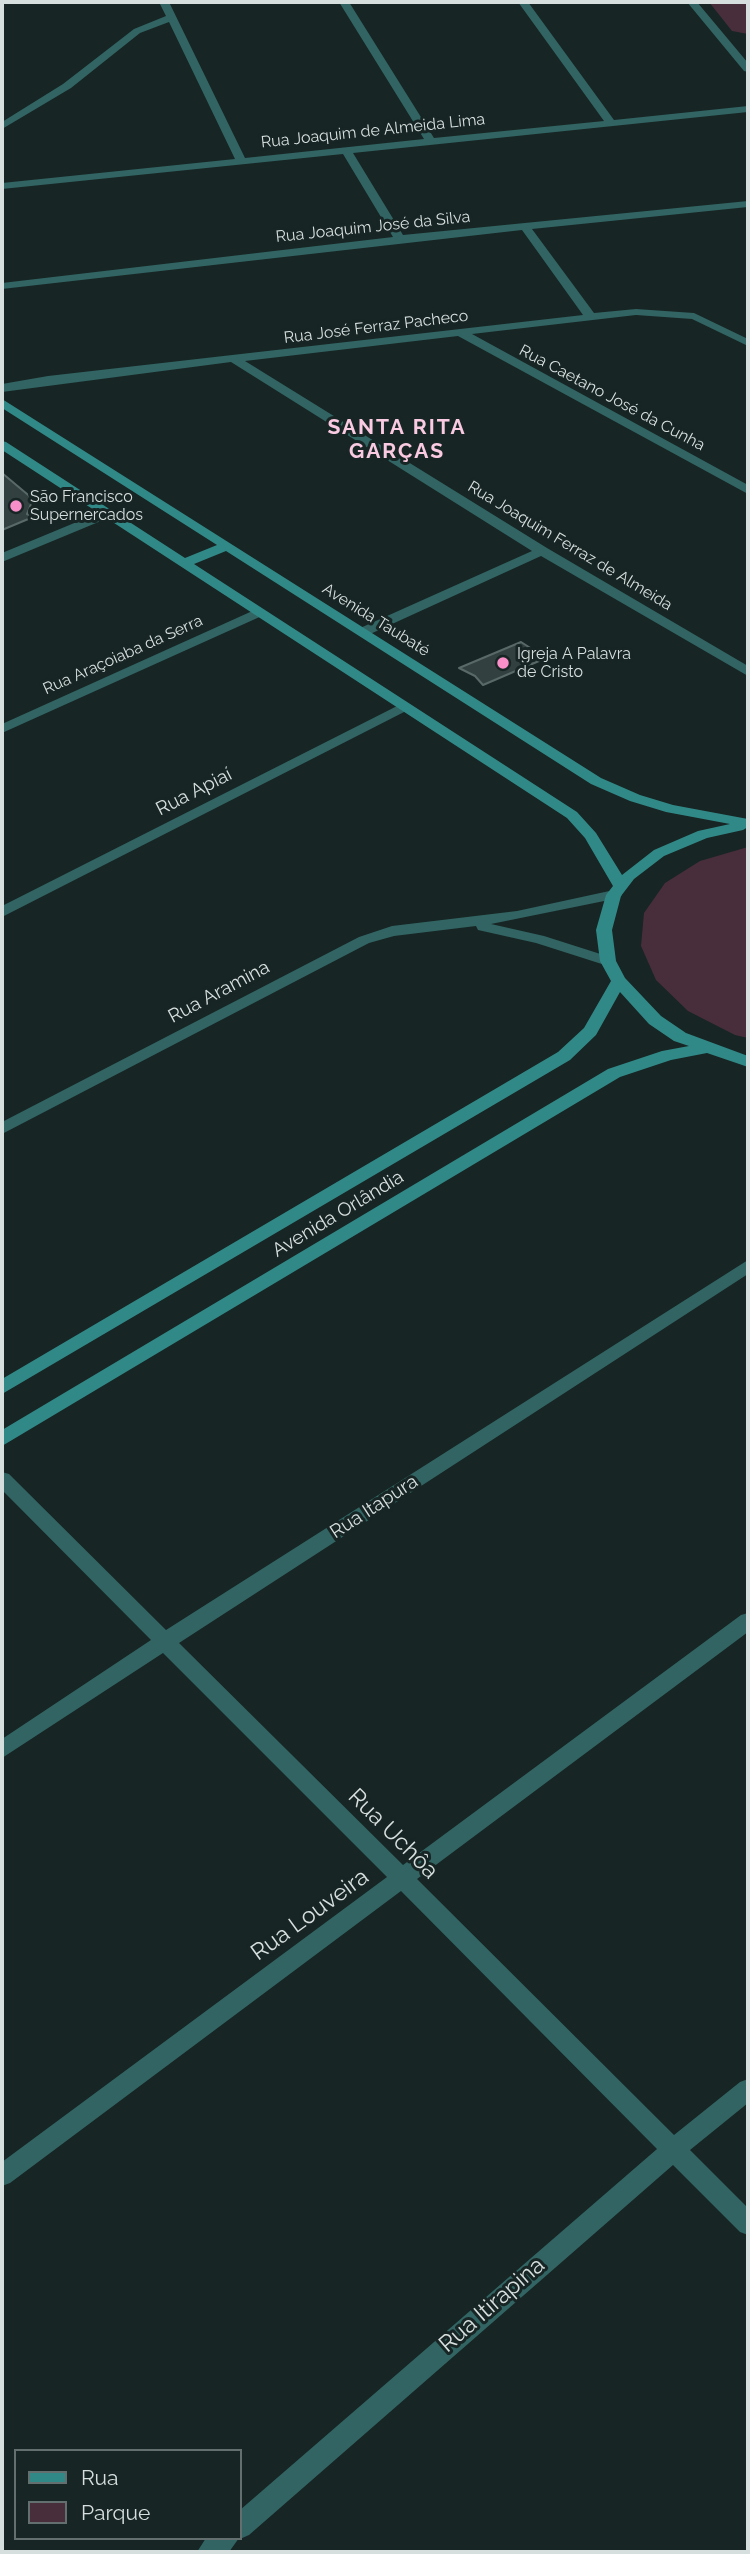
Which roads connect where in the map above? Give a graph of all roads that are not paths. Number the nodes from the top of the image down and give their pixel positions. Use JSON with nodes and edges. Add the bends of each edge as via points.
{"nodes":[{"id":1,"x":164,"y":2,"type":"edge"},
{"id":2,"x":344,"y":2,"type":"edge"},
{"id":3,"x":523,"y":2,"type":"edge"},
{"id":4,"x":692,"y":2,"type":"edge"},
{"id":5,"x":170,"y":18,"type":"junction"},
{"id":6,"x":748,"y":45,"type":"edge"},
{"id":7,"x":728,"y":47,"type":"junction"},
{"id":8,"x":744,"y":59,"type":"edge"},
{"id":9,"x":748,"y":69,"type":"edge"},
{"id":10,"x":748,"y":109,"type":"edge"},
{"id":11,"x":611,"y":123,"type":"junction"},
{"id":12,"x":2,"y":126,"type":"edge"},
{"id":13,"x":430,"y":141,"type":"junction"},
{"id":14,"x":345,"y":149,"type":"junction"},
{"id":15,"x":241,"y":160,"type":"junction"},
{"id":16,"x":2,"y":186,"type":"edge"},
{"id":17,"x":748,"y":204,"type":"edge"},
{"id":18,"x":735,"y":206,"type":"junction"},
{"id":19,"x":748,"y":212,"type":"edge"},
{"id":20,"x":526,"y":228,"type":"junction"},
{"id":21,"x":400,"y":239,"type":"junction"},
{"id":22,"x":2,"y":286,"type":"edge"},
{"id":23,"x":590,"y":317,"type":"junction"},
{"id":24,"x":461,"y":333,"type":"junction"},
{"id":25,"x":748,"y":343,"type":"edge"},
{"id":26,"x":234,"y":359,"type":"junction"},
{"id":27,"x":2,"y":388,"type":"edge"},
{"id":28,"x":2,"y":403,"type":"edge"},
{"id":29,"x":2,"y":445,"type":"edge"},
{"id":30,"x":748,"y":490,"type":"edge"},
{"id":31,"x":108,"y":513,"type":"junction"},
{"id":32,"x":227,"y":546,"type":"junction"},
{"id":33,"x":542,"y":551,"type":"junction"},
{"id":34,"x":2,"y":558,"type":"edge"},
{"id":35,"x":185,"y":563,"type":"junction"},
{"id":36,"x":259,"y":612,"type":"junction"},
{"id":37,"x":363,"y":632,"type":"junction"},
{"id":38,"x":748,"y":672,"type":"edge"},
{"id":39,"x":403,"y":707,"type":"junction"},
{"id":40,"x":2,"y":729,"type":"edge"},
{"id":41,"x":748,"y":824,"type":"edge"},
{"id":42,"x":618,"y":891,"type":"junction"},
{"id":43,"x":2,"y":912,"type":"edge"},
{"id":44,"x":466,"y":923,"type":"junction"},
{"id":45,"x":608,"y":961,"type":"junction"},
{"id":46,"x":619,"y":981,"type":"junction"},
{"id":47,"x":705,"y":1048,"type":"junction"},
{"id":48,"x":748,"y":1062,"type":"edge"},
{"id":49,"x":2,"y":1129,"type":"edge"},
{"id":50,"x":748,"y":1266,"type":"edge"},
{"id":51,"x":2,"y":1387,"type":"edge"},
{"id":52,"x":2,"y":1438,"type":"edge"},
{"id":53,"x":2,"y":1479,"type":"edge"},
{"id":54,"x":748,"y":1621,"type":"edge"},
{"id":55,"x":164,"y":1642,"type":"junction"},
{"id":56,"x":2,"y":1750,"type":"edge"},
{"id":57,"x":401,"y":1881,"type":"junction"},
{"id":58,"x":748,"y":2090,"type":"edge"},
{"id":59,"x":674,"y":2149,"type":"junction"},
{"id":60,"x":2,"y":2175,"type":"edge"},
{"id":61,"x":748,"y":2224,"type":"edge"},
{"id":62,"x":242,"y":2524,"type":"edge"},
{"id":63,"x":224,"y":2540,"type":"edge"},
{"id":64,"x":210,"y":2552,"type":"edge"}],
"edges":[{"from":1,"to":5,"type":"street"},
{"from":2,"to":13,"type":"street"},
{"from":3,"to":11,"type":"street"},
{"from":4,"to":7,"type":"street"},
{"from":5,"to":12,"type":"street","via":[[137,31],[67,86]]},
{"from":5,"to":15,"type":"street"},
{"from":6,"to":7,"type":"street"},
{"from":7,"to":8,"type":"street"},
{"from":8,"to":9,"type":"street"},
{"from":10,"to":11,"type":"street","name":"Rua Joaquim de Almeida Lima"},
{"from":11,"to":13,"type":"street","name":"Rua Joaquim de Almeida Lima"},
{"from":13,"to":14,"type":"street","name":"Rua Joaquim de Almeida Lima"},
{"from":14,"to":15,"type":"street","name":"Rua Joaquim de Almeida Lima"},
{"from":14,"to":21,"type":"street"},
{"from":15,"to":16,"type":"street","name":"Rua Joaquim de Almeida Lima"},
{"from":17,"to":18,"type":"street","name":"Rua Joaquim José da Silva"},
{"from":18,"to":19,"type":"street"},
{"from":18,"to":20,"type":"street","name":"Rua Joaquim José da Silva"},
{"from":20,"to":21,"type":"street","name":"Rua Joaquim José da Silva"},
{"from":20,"to":23,"type":"street"},
{"from":21,"to":22,"type":"street","name":"Rua Joaquim José da Silva"},
{"from":23,"to":24,"type":"street","name":"Rua José Ferraz Pacheco"},
{"from":23,"to":25,"type":"street","name":"Rua José Ferraz Pacheco","via":[[636,312],[694,316]]},
{"from":24,"to":26,"type":"street","name":"Rua José Ferraz Pacheco"},
{"from":24,"to":30,"type":"street","name":"Rua Caetano José da Cunha"},
{"from":26,"to":27,"type":"street","name":"Rua José Ferraz Pacheco"},
{"from":26,"to":33,"type":"street","name":"Rua Joaquim Ferraz de Almeida"},
{"from":28,"to":32,"type":"street","name":"Avenida Taubaté"},
{"from":29,"to":31,"type":"street"},
{"from":31,"to":34,"type":"street"},
{"from":31,"to":35,"type":"street"},
{"from":32,"to":35,"type":"street"},
{"from":32,"to":37,"type":"street","name":"Avenida Taubaté"},
{"from":33,"to":37,"type":"street"},
{"from":33,"to":38,"type":"street","name":"Rua Joaquim Ferraz de Almeida"},
{"from":35,"to":36,"type":"street"},
{"from":36,"to":39,"type":"street"},
{"from":36,"to":40,"type":"street","name":"Rua Araçoiaba da Serra"},
{"from":37,"to":41,"type":"street","name":"Avenida Taubaté","via":[[596,781],[671,809]]},
{"from":39,"to":42,"type":"street","via":[[572,815],[591,836]]},
{"from":39,"to":43,"type":"street","name":"Rua Apiaí"},
{"from":41,"to":42,"type":"street","via":[[703,834],[659,853],[629,876]]},
{"from":42,"to":44,"type":"street","name":"Rua Aramina","via":[[517,916]]},
{"from":42,"to":45,"type":"street","via":[[604,930]]},
{"from":44,"to":45,"type":"street","name":"Rua Aramina"},
{"from":44,"to":49,"type":"street","name":"Rua Aramina","via":[[392,931],[364,940]]},
{"from":45,"to":46,"type":"street"},
{"from":46,"to":47,"type":"street","via":[[655,1020]]},
{"from":46,"to":51,"type":"street","name":"Avenida Orlândia","via":[[590,1031],[564,1056]]},
{"from":47,"to":48,"type":"street"},
{"from":47,"to":52,"type":"street","name":"Avenida Orlândia","via":[[614,1073]]},
{"from":50,"to":55,"type":"street","name":"Rua Itapura"},
{"from":53,"to":55,"type":"street","name":"Rua Uchôa"},
{"from":54,"to":57,"type":"street","name":"Rua Louveira"},
{"from":55,"to":56,"type":"street","name":"Rua Itapura"},
{"from":55,"to":57,"type":"street","name":"Rua Uchôa"},
{"from":57,"to":59,"type":"street","name":"Rua Uchôa"},
{"from":57,"to":60,"type":"street","name":"Rua Louveira"},
{"from":58,"to":59,"type":"street","name":"Rua Itirapina"},
{"from":59,"to":61,"type":"street","name":"Rua Uchôa"},
{"from":59,"to":62,"type":"street","name":"Rua Itirapina"},
{"from":63,"to":64,"type":"street"}]}
